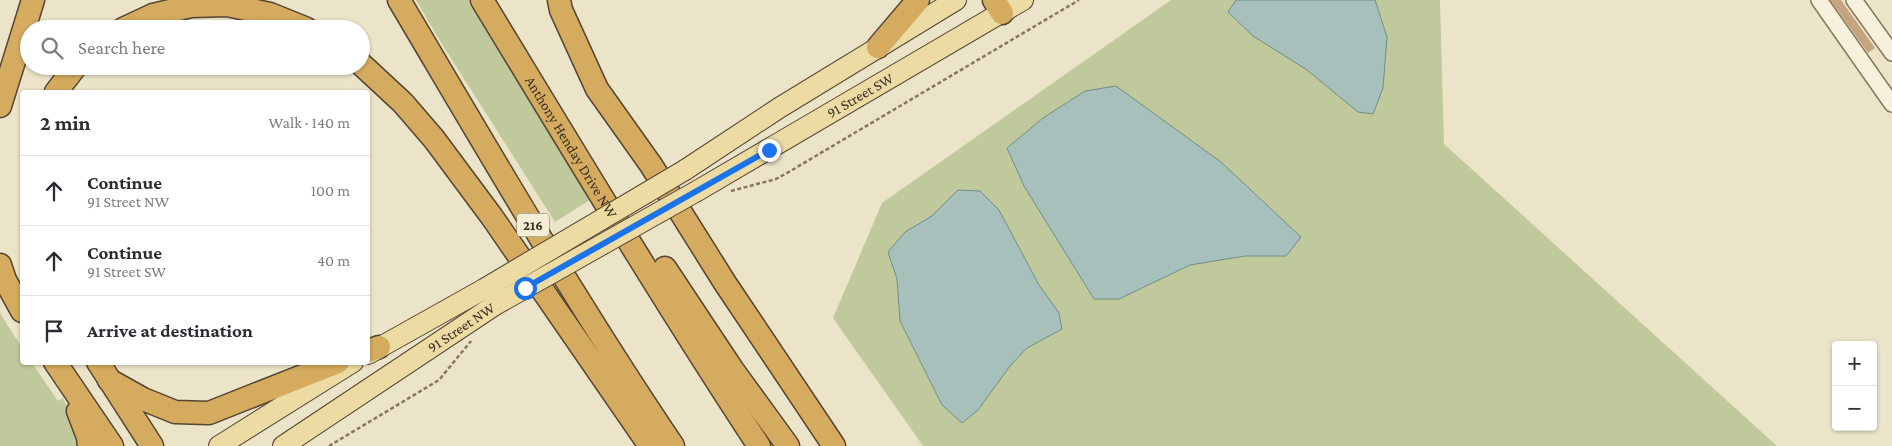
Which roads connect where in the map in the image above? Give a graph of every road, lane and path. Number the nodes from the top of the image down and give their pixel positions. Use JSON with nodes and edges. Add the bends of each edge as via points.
{"nodes":[{"id":1,"x":33,"y":0,"type":"edge"},
{"id":2,"x":399,"y":0,"type":"edge"},
{"id":3,"x":482,"y":0,"type":"edge"},
{"id":4,"x":559,"y":0,"type":"edge"},
{"id":5,"x":918,"y":0,"type":"edge"},
{"id":6,"x":956,"y":0,"type":"edge"},
{"id":7,"x":1023,"y":0,"type":"edge"},
{"id":8,"x":1079,"y":0,"type":"edge"},
{"id":9,"x":1819,"y":0,"type":"edge"},
{"id":10,"x":1854,"y":0,"type":"edge"},
{"id":11,"x":998,"y":6,"type":"edge"},
{"id":12,"x":27,"y":20,"type":"edge"},
{"id":13,"x":144,"y":20,"type":"edge"},
{"id":14,"x":285,"y":20,"type":"edge"},
{"id":15,"x":20,"y":42,"type":"edge"},
{"id":16,"x":878,"y":47,"type":"junction"},
{"id":17,"x":1892,"y":53,"type":"edge"},
{"id":18,"x":370,"y":73,"type":"edge"},
{"id":19,"x":69,"y":75,"type":"edge"},
{"id":20,"x":58,"y":90,"type":"edge"},
{"id":21,"x":1889,"y":94,"type":"edge"},
{"id":22,"x":0,"y":106,"type":"edge"},
{"id":23,"x":585,"y":170,"type":"junction"},
{"id":24,"x":697,"y":191,"type":"joint"},
{"id":25,"x":730,"y":192,"type":"dead end"},
{"id":26,"x":0,"y":265,"type":"edge"},
{"id":27,"x":20,"y":307,"type":"edge"},
{"id":28,"x":476,"y":336,"type":"dead end"},
{"id":29,"x":371,"y":350,"type":"edge"},
{"id":30,"x":56,"y":365,"type":"edge"},
{"id":31,"x":57,"y":365,"type":"edge"},
{"id":32,"x":330,"y":365,"type":"edge"},
{"id":33,"x":348,"y":365,"type":"edge"},
{"id":34,"x":103,"y":371,"type":"edge"},
{"id":35,"x":89,"y":446,"type":"edge"},
{"id":36,"x":112,"y":446,"type":"edge"},
{"id":37,"x":152,"y":446,"type":"edge"},
{"id":38,"x":220,"y":446,"type":"edge"},
{"id":39,"x":283,"y":446,"type":"edge"},
{"id":40,"x":329,"y":446,"type":"edge"},
{"id":41,"x":650,"y":446,"type":"edge"},
{"id":42,"x":673,"y":446,"type":"edge"},
{"id":43,"x":759,"y":446,"type":"edge"},
{"id":44,"x":788,"y":446,"type":"edge"},
{"id":45,"x":834,"y":446,"type":"edge"}],
"edges":[{"from":1,"to":12,"type":"highway"},
{"from":2,"to":42,"type":"highway","number":"216","via":[[541,240]]},
{"from":3,"to":23,"type":"highway","name":"Anthony Henday Drive NW"},
{"from":4,"to":45,"type":"highway","via":[[597,89],[651,165]]},
{"from":5,"to":16,"type":"highway"},
{"from":6,"to":16,"type":"main road"},
{"from":7,"to":11,"type":"main road","name":"91 Street SW"},
{"from":8,"to":25,"type":"path","via":[[787,173]]},
{"from":9,"to":21,"type":"lane"},
{"from":10,"to":17,"type":"lane"},
{"from":11,"to":24,"type":"main road","name":"91 Street SW"},
{"from":13,"to":14,"type":"highway","via":[[190,6],[227,5]]},
{"from":15,"to":22,"type":"highway"},
{"from":16,"to":29,"type":"main road","name":"91 Street NW","bridge":true,"via":[[685,170],[484,289]]},
{"from":18,"to":41,"type":"highway","via":[[434,139]]},
{"from":19,"to":20,"type":"highway"},
{"from":23,"to":43,"type":"highway","name":"Anthony Henday Drive NW"},
{"from":23,"to":44,"type":"highway","via":[[665,268]]},
{"from":24,"to":39,"type":"main road","name":"91 Street NW","bridge":true,"via":[[495,306]]},
{"from":26,"to":27,"type":"highway"},
{"from":28,"to":40,"type":"path","via":[[439,380]]},
{"from":30,"to":35,"type":"highway"},
{"from":31,"to":36,"type":"highway"},
{"from":32,"to":34,"type":"highway","via":[[210,413],[175,412],[143,399]]},
{"from":33,"to":38,"type":"main road"},
{"from":34,"to":37,"type":"highway"}]}
